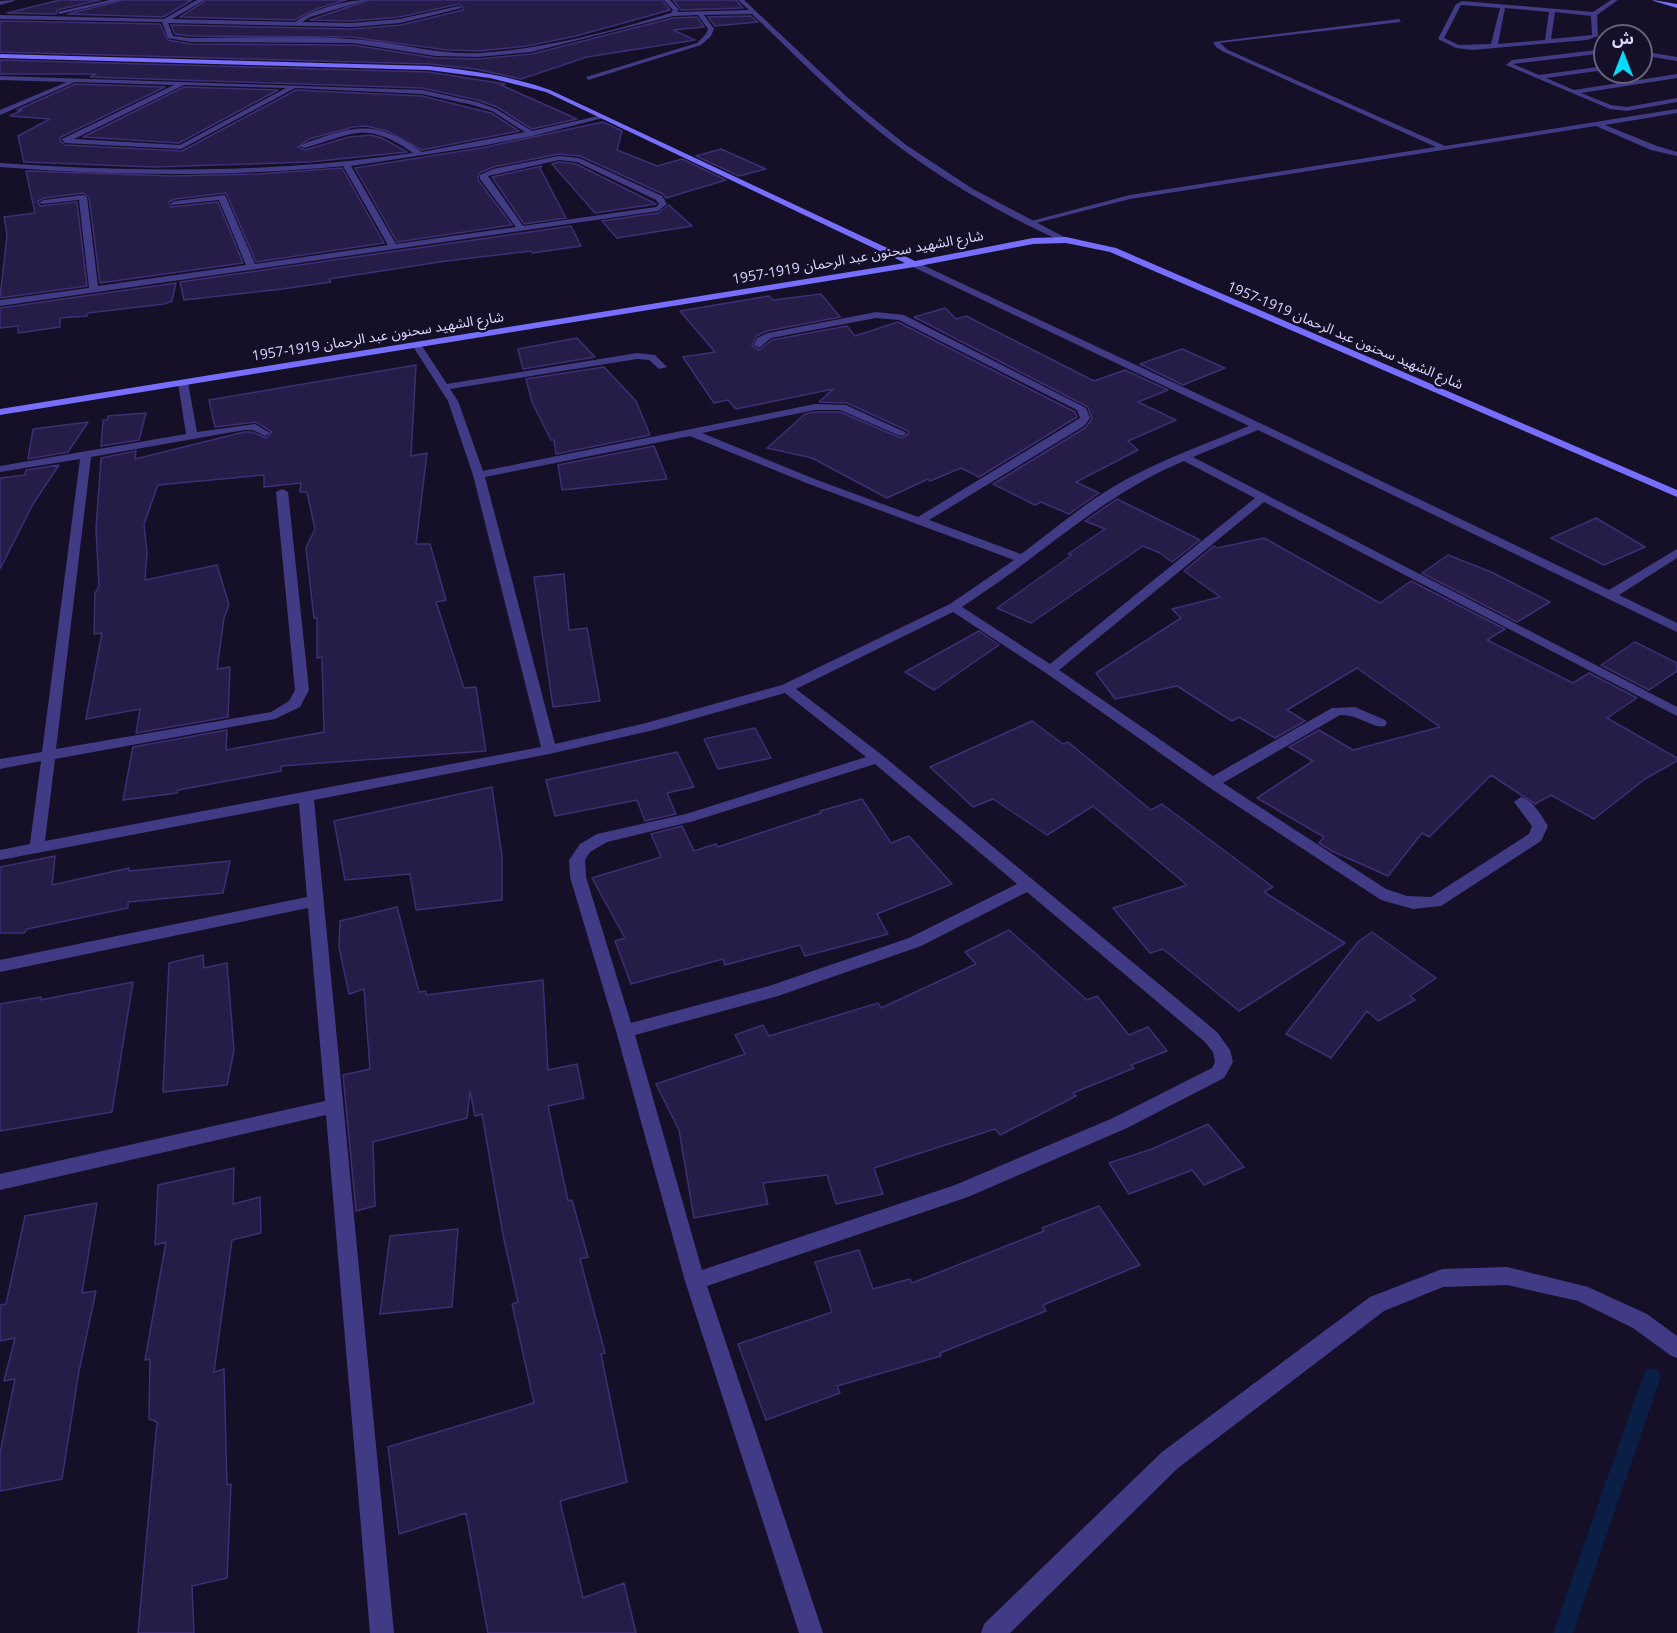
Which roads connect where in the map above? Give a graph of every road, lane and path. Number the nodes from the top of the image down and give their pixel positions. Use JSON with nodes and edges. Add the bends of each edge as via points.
{"nodes":[{"id":1,"x":12,"y":0,"type":"edge"},
{"id":2,"x":118,"y":0,"type":"edge"},
{"id":3,"x":187,"y":0,"type":"edge"},
{"id":4,"x":200,"y":0,"type":"edge"},
{"id":5,"x":364,"y":0,"type":"edge"},
{"id":6,"x":667,"y":0,"type":"edge"},
{"id":7,"x":741,"y":0,"type":"edge"},
{"id":8,"x":1615,"y":0,"type":"edge"},
{"id":9,"x":1656,"y":0,"type":"edge"},
{"id":10,"x":0,"y":3,"type":"edge"},
{"id":11,"x":1503,"y":5,"type":"junction"},
{"id":12,"x":1677,"y":6,"type":"edge"},
{"id":13,"x":459,"y":8,"type":"dead end"},
{"id":14,"x":1552,"y":10,"type":"junction"},
{"id":15,"x":754,"y":12,"type":"junction"},
{"id":16,"x":673,"y":14,"type":"junction"},
{"id":17,"x":700,"y":14,"type":"junction"},
{"id":18,"x":1594,"y":14,"type":"junction"},
{"id":19,"x":0,"y":18,"type":"edge"},
{"id":20,"x":31,"y":18,"type":"junction"},
{"id":21,"x":165,"y":21,"type":"junction"},
{"id":22,"x":1399,"y":21,"type":"dead end"},
{"id":23,"x":295,"y":24,"type":"junction"},
{"id":24,"x":1548,"y":42,"type":"junction"},
{"id":25,"x":1494,"y":47,"type":"junction"},
{"id":26,"x":1593,"y":52,"type":"edge"},
{"id":27,"x":1653,"y":55,"type":"edge"},
{"id":28,"x":0,"y":56,"type":"edge"},
{"id":29,"x":1676,"y":58,"type":"edge"},
{"id":30,"x":1653,"y":61,"type":"edge"},
{"id":31,"x":1593,"y":70,"type":"edge"},
{"id":32,"x":1677,"y":76,"type":"edge"},
{"id":33,"x":1538,"y":77,"type":"junction"},
{"id":34,"x":0,"y":78,"type":"edge"},
{"id":35,"x":588,"y":78,"type":"dead end"},
{"id":36,"x":77,"y":80,"type":"junction"},
{"id":37,"x":184,"y":83,"type":"junction"},
{"id":38,"x":294,"y":86,"type":"junction"},
{"id":39,"x":1573,"y":92,"type":"junction"},
{"id":40,"x":1677,"y":100,"type":"edge"},
{"id":41,"x":1677,"y":111,"type":"edge"},
{"id":42,"x":0,"y":113,"type":"edge"},
{"id":43,"x":603,"y":117,"type":"junction"},
{"id":44,"x":1597,"y":124,"type":"junction"},
{"id":45,"x":532,"y":134,"type":"junction"},
{"id":46,"x":304,"y":146,"type":"dead end"},
{"id":47,"x":1444,"y":148,"type":"junction"},
{"id":48,"x":420,"y":154,"type":"junction"},
{"id":49,"x":1676,"y":154,"type":"edge"},
{"id":50,"x":346,"y":164,"type":"junction"},
{"id":51,"x":0,"y":165,"type":"edge"},
{"id":52,"x":44,"y":202,"type":"dead end"},
{"id":53,"x":175,"y":203,"type":"dead end"},
{"id":54,"x":1028,"y":223,"type":"junction"},
{"id":55,"x":520,"y":227,"type":"junction"},
{"id":56,"x":1066,"y":240,"type":"junction"},
{"id":57,"x":393,"y":246,"type":"junction"},
{"id":58,"x":914,"y":264,"type":"junction"},
{"id":59,"x":251,"y":266,"type":"junction"},
{"id":60,"x":94,"y":289,"type":"junction"},
{"id":61,"x":0,"y":303,"type":"edge"},
{"id":62,"x":417,"y":345,"type":"junction"},
{"id":63,"x":759,"y":345,"type":"dead end"},
{"id":64,"x":662,"y":367,"type":"dead end"},
{"id":65,"x":183,"y":382,"type":"junction"},
{"id":66,"x":445,"y":387,"type":"junction"},
{"id":67,"x":0,"y":412,"type":"edge"},
{"id":68,"x":1258,"y":426,"type":"junction"},
{"id":69,"x":265,"y":433,"type":"dead end"},
{"id":70,"x":693,"y":433,"type":"junction"},
{"id":71,"x":902,"y":433,"type":"dead end"},
{"id":72,"x":192,"y":435,"type":"junction"},
{"id":73,"x":86,"y":453,"type":"junction"},
{"id":74,"x":1183,"y":456,"type":"junction"},
{"id":75,"x":0,"y":469,"type":"edge"},
{"id":76,"x":479,"y":475,"type":"junction"},
{"id":77,"x":282,"y":492,"type":"dead end"},
{"id":78,"x":1677,"y":494,"type":"edge"},
{"id":79,"x":1263,"y":497,"type":"junction"},
{"id":80,"x":921,"y":520,"type":"junction"},
{"id":81,"x":1677,"y":553,"type":"edge"},
{"id":82,"x":1023,"y":559,"type":"junction"},
{"id":83,"x":1610,"y":595,"type":"junction"},
{"id":84,"x":954,"y":607,"type":"junction"},
{"id":85,"x":1677,"y":628,"type":"edge"},
{"id":86,"x":1051,"y":670,"type":"junction"},
{"id":87,"x":788,"y":688,"type":"junction"},
{"id":88,"x":1677,"y":712,"type":"edge"},
{"id":89,"x":1380,"y":723,"type":"dead end"},
{"id":90,"x":549,"y":750,"type":"junction"},
{"id":91,"x":49,"y":756,"type":"junction"},
{"id":92,"x":878,"y":758,"type":"junction"},
{"id":93,"x":0,"y":764,"type":"edge"},
{"id":94,"x":1212,"y":783,"type":"junction"},
{"id":95,"x":306,"y":796,"type":"junction"},
{"id":96,"x":1521,"y":802,"type":"dead end"},
{"id":97,"x":37,"y":848,"type":"junction"},
{"id":98,"x":0,"y":855,"type":"edge"},
{"id":99,"x":1028,"y":885,"type":"junction"},
{"id":100,"x":316,"y":901,"type":"junction"},
{"id":101,"x":0,"y":966,"type":"edge"},
{"id":102,"x":625,"y":1030,"type":"junction"},
{"id":103,"x":334,"y":1106,"type":"junction"},
{"id":104,"x":0,"y":1182,"type":"edge"},
{"id":105,"x":695,"y":1281,"type":"junction"},
{"id":106,"x":1677,"y":1348,"type":"edge"},
{"id":107,"x":382,"y":1633,"type":"edge"},
{"id":108,"x":811,"y":1633,"type":"edge"},
{"id":109,"x":993,"y":1633,"type":"edge"}],
"edges":[{"from":1,"to":10,"type":"street"},
{"from":2,"to":20,"type":"street"},
{"from":3,"to":4,"type":"street"},
{"from":4,"to":21,"type":"street"},
{"from":5,"to":23,"type":"street","via":[[308,16]]},
{"from":6,"to":16,"type":"street","via":[[676,10]]},
{"from":7,"to":15,"type":"street"},
{"from":8,"to":18,"type":"street"},
{"from":9,"to":12,"type":"street"},
{"from":11,"to":14,"type":"street"},
{"from":11,"to":25,"type":"street"},
{"from":11,"to":25,"type":"street","via":[[1459,4],[1441,39],[1458,47]]},
{"from":13,"to":23,"type":"street","via":[[377,24]]},
{"from":14,"to":18,"type":"street"},
{"from":14,"to":24,"type":"street"},
{"from":15,"to":17,"type":"street"},
{"from":15,"to":54,"type":"street","via":[[884,132],[933,168]]},
{"from":16,"to":17,"type":"street"},
{"from":16,"to":21,"type":"street","via":[[567,42],[501,54],[469,55],[353,41],[174,39]]},
{"from":17,"to":35,"type":"street","via":[[711,29],[699,44]]},
{"from":18,"to":24,"type":"street","via":[[1595,36]]},
{"from":19,"to":20,"type":"street"},
{"from":20,"to":21,"type":"street"},
{"from":21,"to":23,"type":"street"},
{"from":22,"to":47,"type":"street","via":[[1216,42],[1226,51]]},
{"from":24,"to":25,"type":"street"},
{"from":26,"to":33,"type":"street","via":[[1509,64]]},
{"from":27,"to":29,"type":"street"},
{"from":28,"to":43,"type":"street","via":[[465,71],[523,82]]},
{"from":29,"to":30,"type":"street"},
{"from":31,"to":33,"type":"street"},
{"from":32,"to":39,"type":"street"},
{"from":33,"to":39,"type":"street"},
{"from":34,"to":36,"type":"street"},
{"from":36,"to":37,"type":"street"},
{"from":36,"to":42,"type":"street"},
{"from":37,"to":38,"type":"street"},
{"from":37,"to":38,"type":"street","via":[[65,141],[181,147]]},
{"from":38,"to":45,"type":"street","via":[[390,89],[449,97],[494,111]]},
{"from":39,"to":40,"type":"street","via":[[1610,107],[1627,109]]},
{"from":41,"to":44,"type":"street"},
{"from":43,"to":45,"type":"street"},
{"from":43,"to":58,"type":"street"},
{"from":44,"to":47,"type":"street"},
{"from":44,"to":49,"type":"street"},
{"from":45,"to":48,"type":"street"},
{"from":46,"to":48,"type":"street","via":[[371,130],[385,133]]},
{"from":47,"to":54,"type":"street","via":[[1130,197]]},
{"from":48,"to":50,"type":"street"},
{"from":50,"to":51,"type":"street","via":[[215,172],[98,172]]},
{"from":50,"to":57,"type":"street"},
{"from":52,"to":60,"type":"street","via":[[83,197]]},
{"from":53,"to":59,"type":"street","via":[[222,197]]},
{"from":54,"to":56,"type":"street"},
{"from":55,"to":55,"type":"street","via":[[658,209],[663,204],[659,198],[570,158],[484,175]]},
{"from":55,"to":57,"type":"street"},
{"from":56,"to":58,"type":"street","name":"شارع الشهيد سحنون عبد الرحمان 1919-1957","via":[[1033,241]]},
{"from":56,"to":78,"type":"street","name":"شارع الشهيد سحنون عبد الرحمان 1919-1957","via":[[1113,250]]},
{"from":57,"to":59,"type":"street"},
{"from":58,"to":62,"type":"street","name":"شارع الشهيد سحنون عبد الرحمان 1919-1957"},
{"from":58,"to":68,"type":"street"},
{"from":59,"to":60,"type":"street"},
{"from":60,"to":61,"type":"street"},
{"from":62,"to":65,"type":"street","name":"شارع الشهيد سحنون عبد الرحمان 1919-1957"},
{"from":62,"to":66,"type":"street"},
{"from":63,"to":80,"type":"street","via":[[760,339],[768,336],[876,315],[901,317],[1085,413],[1080,424]]},
{"from":64,"to":66,"type":"street","via":[[652,357],[638,356]]},
{"from":65,"to":67,"type":"street","name":"شارع الشهيد سحنون عبد الرحمان 1919-1957"},
{"from":65,"to":72,"type":"street"},
{"from":66,"to":76,"type":"street"},
{"from":68,"to":74,"type":"street"},
{"from":68,"to":83,"type":"street"},
{"from":69,"to":72,"type":"street","via":[[255,427],[244,427]]},
{"from":70,"to":71,"type":"street","via":[[829,406],[842,407]]},
{"from":70,"to":76,"type":"street"},
{"from":70,"to":80,"type":"street"},
{"from":72,"to":73,"type":"street"},
{"from":73,"to":75,"type":"street"},
{"from":73,"to":91,"type":"street"},
{"from":74,"to":79,"type":"street"},
{"from":74,"to":82,"type":"street","via":[[1096,503]]},
{"from":76,"to":90,"type":"street"},
{"from":77,"to":91,"type":"street","via":[[302,690],[295,704],[275,715]]},
{"from":79,"to":86,"type":"street"},
{"from":79,"to":88,"type":"street"},
{"from":80,"to":82,"type":"street"},
{"from":81,"to":83,"type":"street"},
{"from":82,"to":84,"type":"street"},
{"from":83,"to":85,"type":"street"},
{"from":84,"to":86,"type":"street"},
{"from":84,"to":87,"type":"street"},
{"from":86,"to":94,"type":"street"},
{"from":87,"to":90,"type":"street"},
{"from":87,"to":92,"type":"street"},
{"from":89,"to":94,"type":"street","via":[[1363,712],[1337,711]]},
{"from":90,"to":95,"type":"street"},
{"from":91,"to":93,"type":"street"},
{"from":91,"to":97,"type":"street"},
{"from":92,"to":99,"type":"street"},
{"from":92,"to":102,"type":"street","via":[[689,818],[602,838],[585,848],[578,860],[578,876]]},
{"from":94,"to":96,"type":"street","via":[[1380,893],[1418,905],[1435,902],[1536,837],[1540,826]]},
{"from":95,"to":97,"type":"street"},
{"from":95,"to":100,"type":"street"},
{"from":97,"to":98,"type":"street"},
{"from":99,"to":102,"type":"street","via":[[915,942],[771,992]]},
{"from":99,"to":105,"type":"street","via":[[1211,1037],[1224,1062],[1218,1073],[1120,1123],[961,1191]]},
{"from":100,"to":101,"type":"street"},
{"from":100,"to":103,"type":"street"},
{"from":102,"to":105,"type":"street"},
{"from":103,"to":104,"type":"street"},
{"from":103,"to":107,"type":"street"},
{"from":105,"to":108,"type":"street"},
{"from":106,"to":109,"type":"street","via":[[1640,1321],[1581,1293],[1507,1276],[1442,1278],[1377,1304],[1170,1460]]}]}
